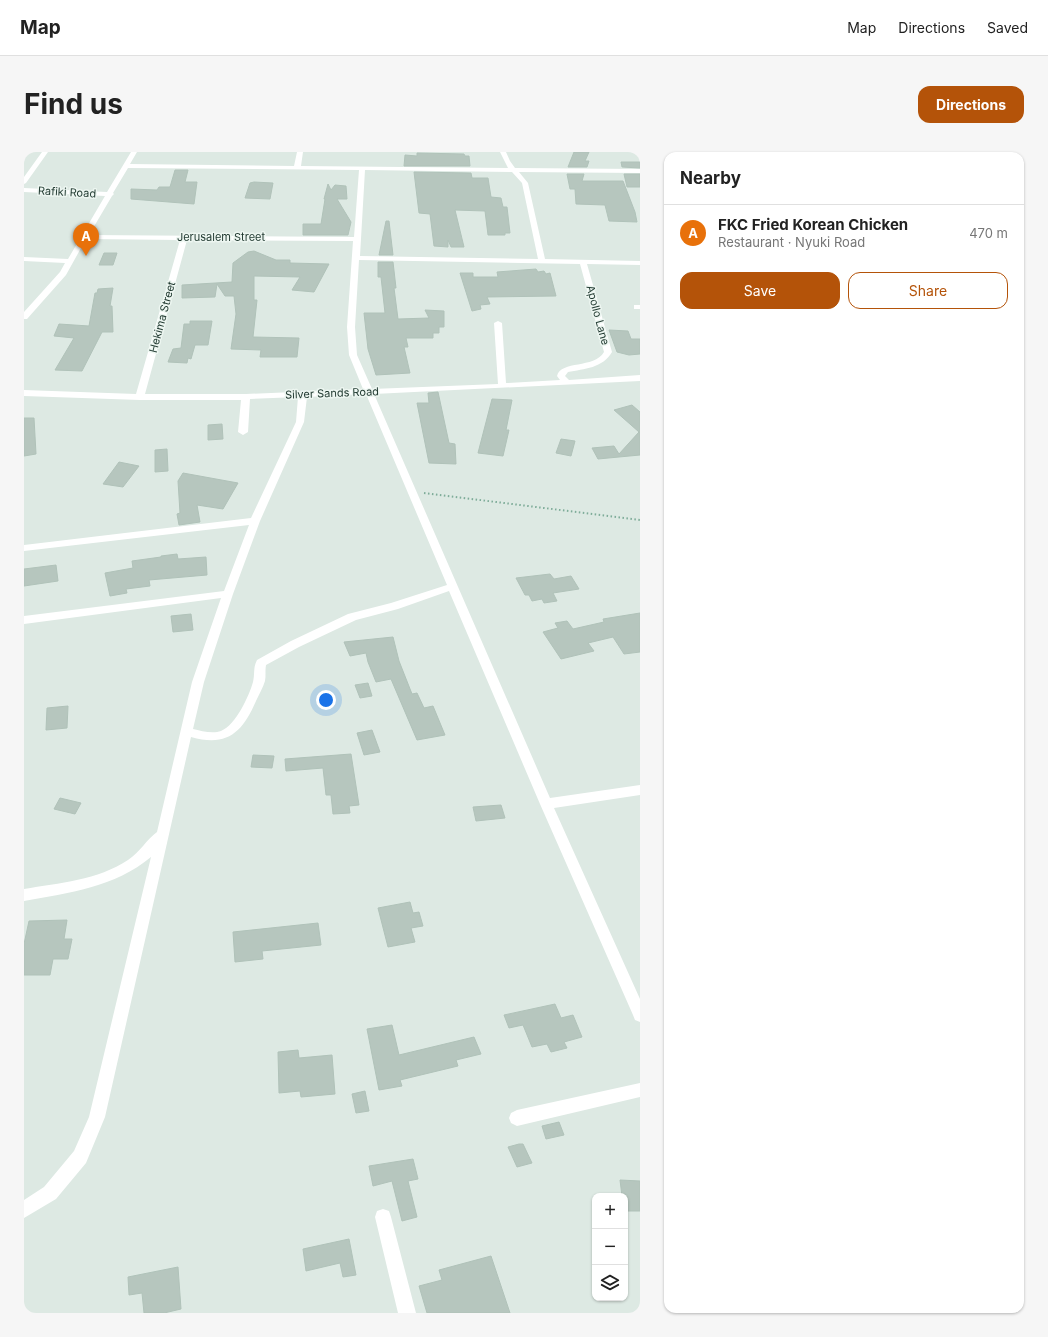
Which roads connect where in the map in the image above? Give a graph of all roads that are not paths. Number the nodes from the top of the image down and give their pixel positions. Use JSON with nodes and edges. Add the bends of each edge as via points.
{"nodes":[{"id":1,"x":45,"y":152,"type":"edge"},
{"id":2,"x":134,"y":152,"type":"edge"},
{"id":3,"x":300,"y":152,"type":"edge"},
{"id":4,"x":503,"y":152,"type":"edge"},
{"id":5,"x":126,"y":166,"type":"junction"},
{"id":6,"x":297,"y":168,"type":"junction"},
{"id":7,"x":362,"y":169,"type":"junction"},
{"id":8,"x":24,"y":170,"type":"edge"},
{"id":9,"x":32,"y":170,"type":"junction"},
{"id":10,"x":513,"y":170,"type":"junction"},
{"id":11,"x":640,"y":171,"type":"edge"},
{"id":12,"x":24,"y":182,"type":"edge"},
{"id":13,"x":24,"y":190,"type":"edge"},
{"id":14,"x":110,"y":194,"type":"junction"},
{"id":15,"x":85,"y":236,"type":"junction"},
{"id":16,"x":184,"y":237,"type":"junction"},
{"id":17,"x":358,"y":239,"type":"junction"},
{"id":18,"x":356,"y":258,"type":"junction"},
{"id":19,"x":24,"y":259,"type":"edge"},
{"id":20,"x":71,"y":261,"type":"junction"},
{"id":21,"x":542,"y":261,"type":"junction"},
{"id":22,"x":583,"y":262,"type":"junction"},
{"id":23,"x":640,"y":263,"type":"edge"},
{"id":24,"x":24,"y":317,"type":"edge"},
{"id":25,"x":498,"y":323,"type":"dead end"},
{"id":26,"x":636,"y":378,"type":"edge"},
{"id":27,"x":566,"y":382,"type":"junction"},
{"id":28,"x":502,"y":386,"type":"junction"},
{"id":29,"x":640,"y":388,"type":"edge"},
{"id":30,"x":369,"y":392,"type":"junction"},
{"id":31,"x":24,"y":393,"type":"edge"},
{"id":32,"x":303,"y":394,"type":"junction"},
{"id":33,"x":246,"y":396,"type":"junction"},
{"id":34,"x":140,"y":397,"type":"junction"},
{"id":35,"x":243,"y":432,"type":"dead end"},
{"id":36,"x":255,"y":521,"type":"junction"},
{"id":37,"x":24,"y":548,"type":"edge"},
{"id":38,"x":453,"y":587,"type":"junction"},
{"id":39,"x":228,"y":594,"type":"junction"},
{"id":40,"x":24,"y":620,"type":"edge"},
{"id":41,"x":186,"y":730,"type":"junction"},
{"id":42,"x":640,"y":790,"type":"edge"},
{"id":43,"x":546,"y":804,"type":"junction"},
{"id":44,"x":162,"y":834,"type":"junction"},
{"id":45,"x":24,"y":895,"type":"edge"},
{"id":46,"x":640,"y":1015,"type":"edge"},
{"id":47,"x":640,"y":1090,"type":"edge"},
{"id":48,"x":517,"y":1118,"type":"dead end"},
{"id":49,"x":24,"y":1210,"type":"edge"},
{"id":50,"x":383,"y":1217,"type":"dead end"},
{"id":51,"x":407,"y":1313,"type":"edge"}],
"edges":[{"from":1,"to":9,"type":"street"},
{"from":2,"to":5,"type":"street"},
{"from":3,"to":6,"type":"street"},
{"from":4,"to":10,"type":"street","via":[[504,158]]},
{"from":5,"to":6,"type":"street"},
{"from":5,"to":14,"type":"street"},
{"from":6,"to":7,"type":"street"},
{"from":7,"to":10,"type":"street"},
{"from":7,"to":17,"type":"street"},
{"from":8,"to":9,"type":"street"},
{"from":9,"to":12,"type":"street"},
{"from":10,"to":11,"type":"street"},
{"from":10,"to":21,"type":"street","via":[[525,183]]},
{"from":13,"to":14,"type":"street","name":"Rafiki Road"},
{"from":14,"to":15,"type":"street"},
{"from":15,"to":16,"type":"street","name":"Jerusalem Street"},
{"from":15,"to":20,"type":"street"},
{"from":16,"to":17,"type":"street","name":"Jerusalem Street"},
{"from":16,"to":34,"type":"street","name":"Hekima Street"},
{"from":17,"to":18,"type":"street"},
{"from":18,"to":21,"type":"street"},
{"from":18,"to":30,"type":"street","via":[[352,348]]},
{"from":19,"to":20,"type":"street"},
{"from":20,"to":24,"type":"street"},
{"from":21,"to":22,"type":"street"},
{"from":22,"to":23,"type":"street"},
{"from":22,"to":27,"type":"street","name":"Apollo Lane","via":[[608,352],[600,361],[562,372]]},
{"from":25,"to":28,"type":"street"},
{"from":26,"to":27,"type":"street","name":"Silver Sands Road"},
{"from":26,"to":29,"type":"street"},
{"from":27,"to":28,"type":"street","name":"Silver Sands Road"},
{"from":28,"to":30,"type":"street","name":"Silver Sands Road"},
{"from":30,"to":32,"type":"street","name":"Silver Sands Road"},
{"from":30,"to":38,"type":"street"},
{"from":31,"to":34,"type":"street","name":"Silver Sands Road"},
{"from":32,"to":33,"type":"street","name":"Silver Sands Road"},
{"from":32,"to":36,"type":"street","via":[[300,422]]},
{"from":33,"to":34,"type":"street","name":"Silver Sands Road"},
{"from":33,"to":35,"type":"street"},
{"from":36,"to":37,"type":"street"},
{"from":36,"to":39,"type":"street"},
{"from":38,"to":41,"type":"street","via":[[352,617],[295,644],[261,663],[259,683],[244,716],[230,733],[212,736]]},
{"from":38,"to":43,"type":"street"},
{"from":39,"to":40,"type":"street"},
{"from":39,"to":41,"type":"street","via":[[198,682]]},
{"from":41,"to":44,"type":"street"},
{"from":42,"to":43,"type":"street"},
{"from":43,"to":46,"type":"street"},
{"from":44,"to":45,"type":"street","via":[[146,853],[125,869],[100,880]]},
{"from":44,"to":49,"type":"street","via":[[97,1117],[80,1157],[50,1193]]},
{"from":47,"to":48,"type":"street"},
{"from":50,"to":51,"type":"street"}]}
